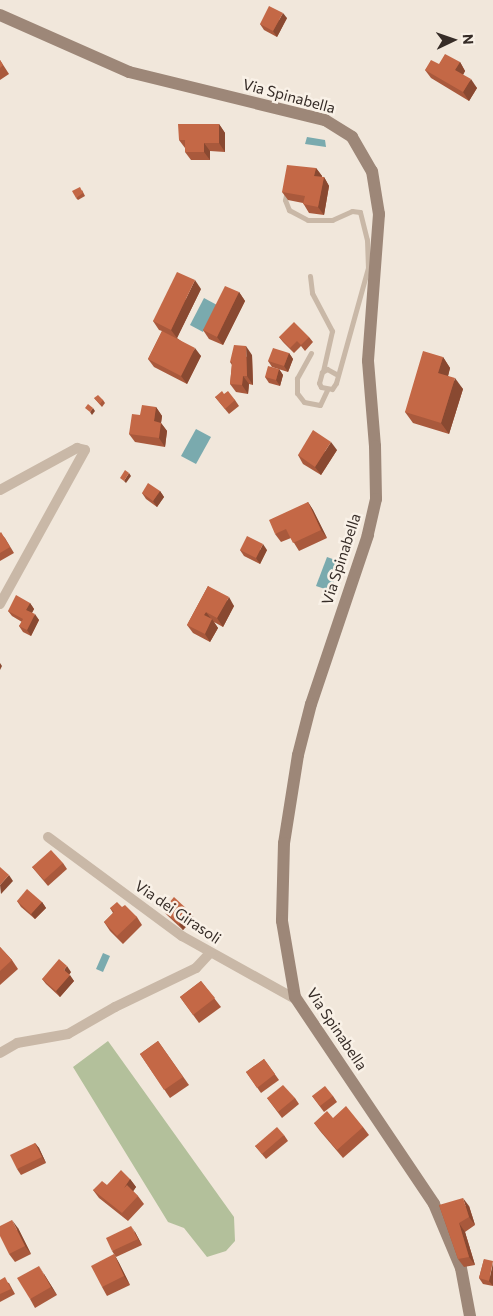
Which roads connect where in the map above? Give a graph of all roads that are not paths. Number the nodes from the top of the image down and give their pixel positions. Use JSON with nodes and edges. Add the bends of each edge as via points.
{"nodes":[{"id":1,"x":0,"y":15,"type":"edge"},
{"id":2,"x":288,"y":179,"type":"edge"},
{"id":3,"x":372,"y":268,"type":"junction"},
{"id":4,"x":310,"y":276,"type":"dead end"},
{"id":5,"x":311,"y":353,"type":"dead end"},
{"id":6,"x":322,"y":372,"type":"junction"},
{"id":7,"x":336,"y":374,"type":"junction"},
{"id":8,"x":327,"y":390,"type":"junction"},
{"id":9,"x":0,"y":490,"type":"edge"},
{"id":10,"x":0,"y":604,"type":"edge"},
{"id":11,"x":48,"y":837,"type":"dead end"},
{"id":12,"x":210,"y":953,"type":"junction"},
{"id":13,"x":297,"y":1000,"type":"junction"},
{"id":14,"x":0,"y":1053,"type":"edge"},
{"id":15,"x":470,"y":1316,"type":"edge"}],
"edges":[{"from":1,"to":3,"type":"street","name":"Via Spinabella","via":[[129,72],[207,93],[269,104],[340,128],[359,146],[373,176],[379,206]]},
{"from":2,"to":3,"type":"lane","via":[[285,200],[295,215],[321,222],[352,211],[362,214]]},
{"from":3,"to":7,"type":"lane"},
{"from":3,"to":13,"type":"street","name":"Via Spinabella","via":[[368,361],[377,476],[375,505],[303,731],[286,828],[281,911],[290,981]]},
{"from":4,"to":6,"type":"lane","via":[[312,293],[332,331]]},
{"from":5,"to":8,"type":"lane","via":[[297,378],[297,393],[304,402],[320,405]]},
{"from":6,"to":7,"type":"lane","via":[[327,369]]},
{"from":6,"to":8,"type":"lane","via":[[319,383]]},
{"from":7,"to":8,"type":"lane","via":[[336,382]]},
{"from":9,"to":10,"type":"street","via":[[77,448],[84,450]]},
{"from":11,"to":12,"type":"street","name":"Via dei Girasoli"},
{"from":12,"to":13,"type":"street","name":"Via dei Girasoli"},
{"from":12,"to":14,"type":"street","via":[[196,968],[68,1034],[16,1043]]},
{"from":13,"to":15,"type":"street","name":"Via Spinabella","via":[[434,1204],[461,1268]]}]}
